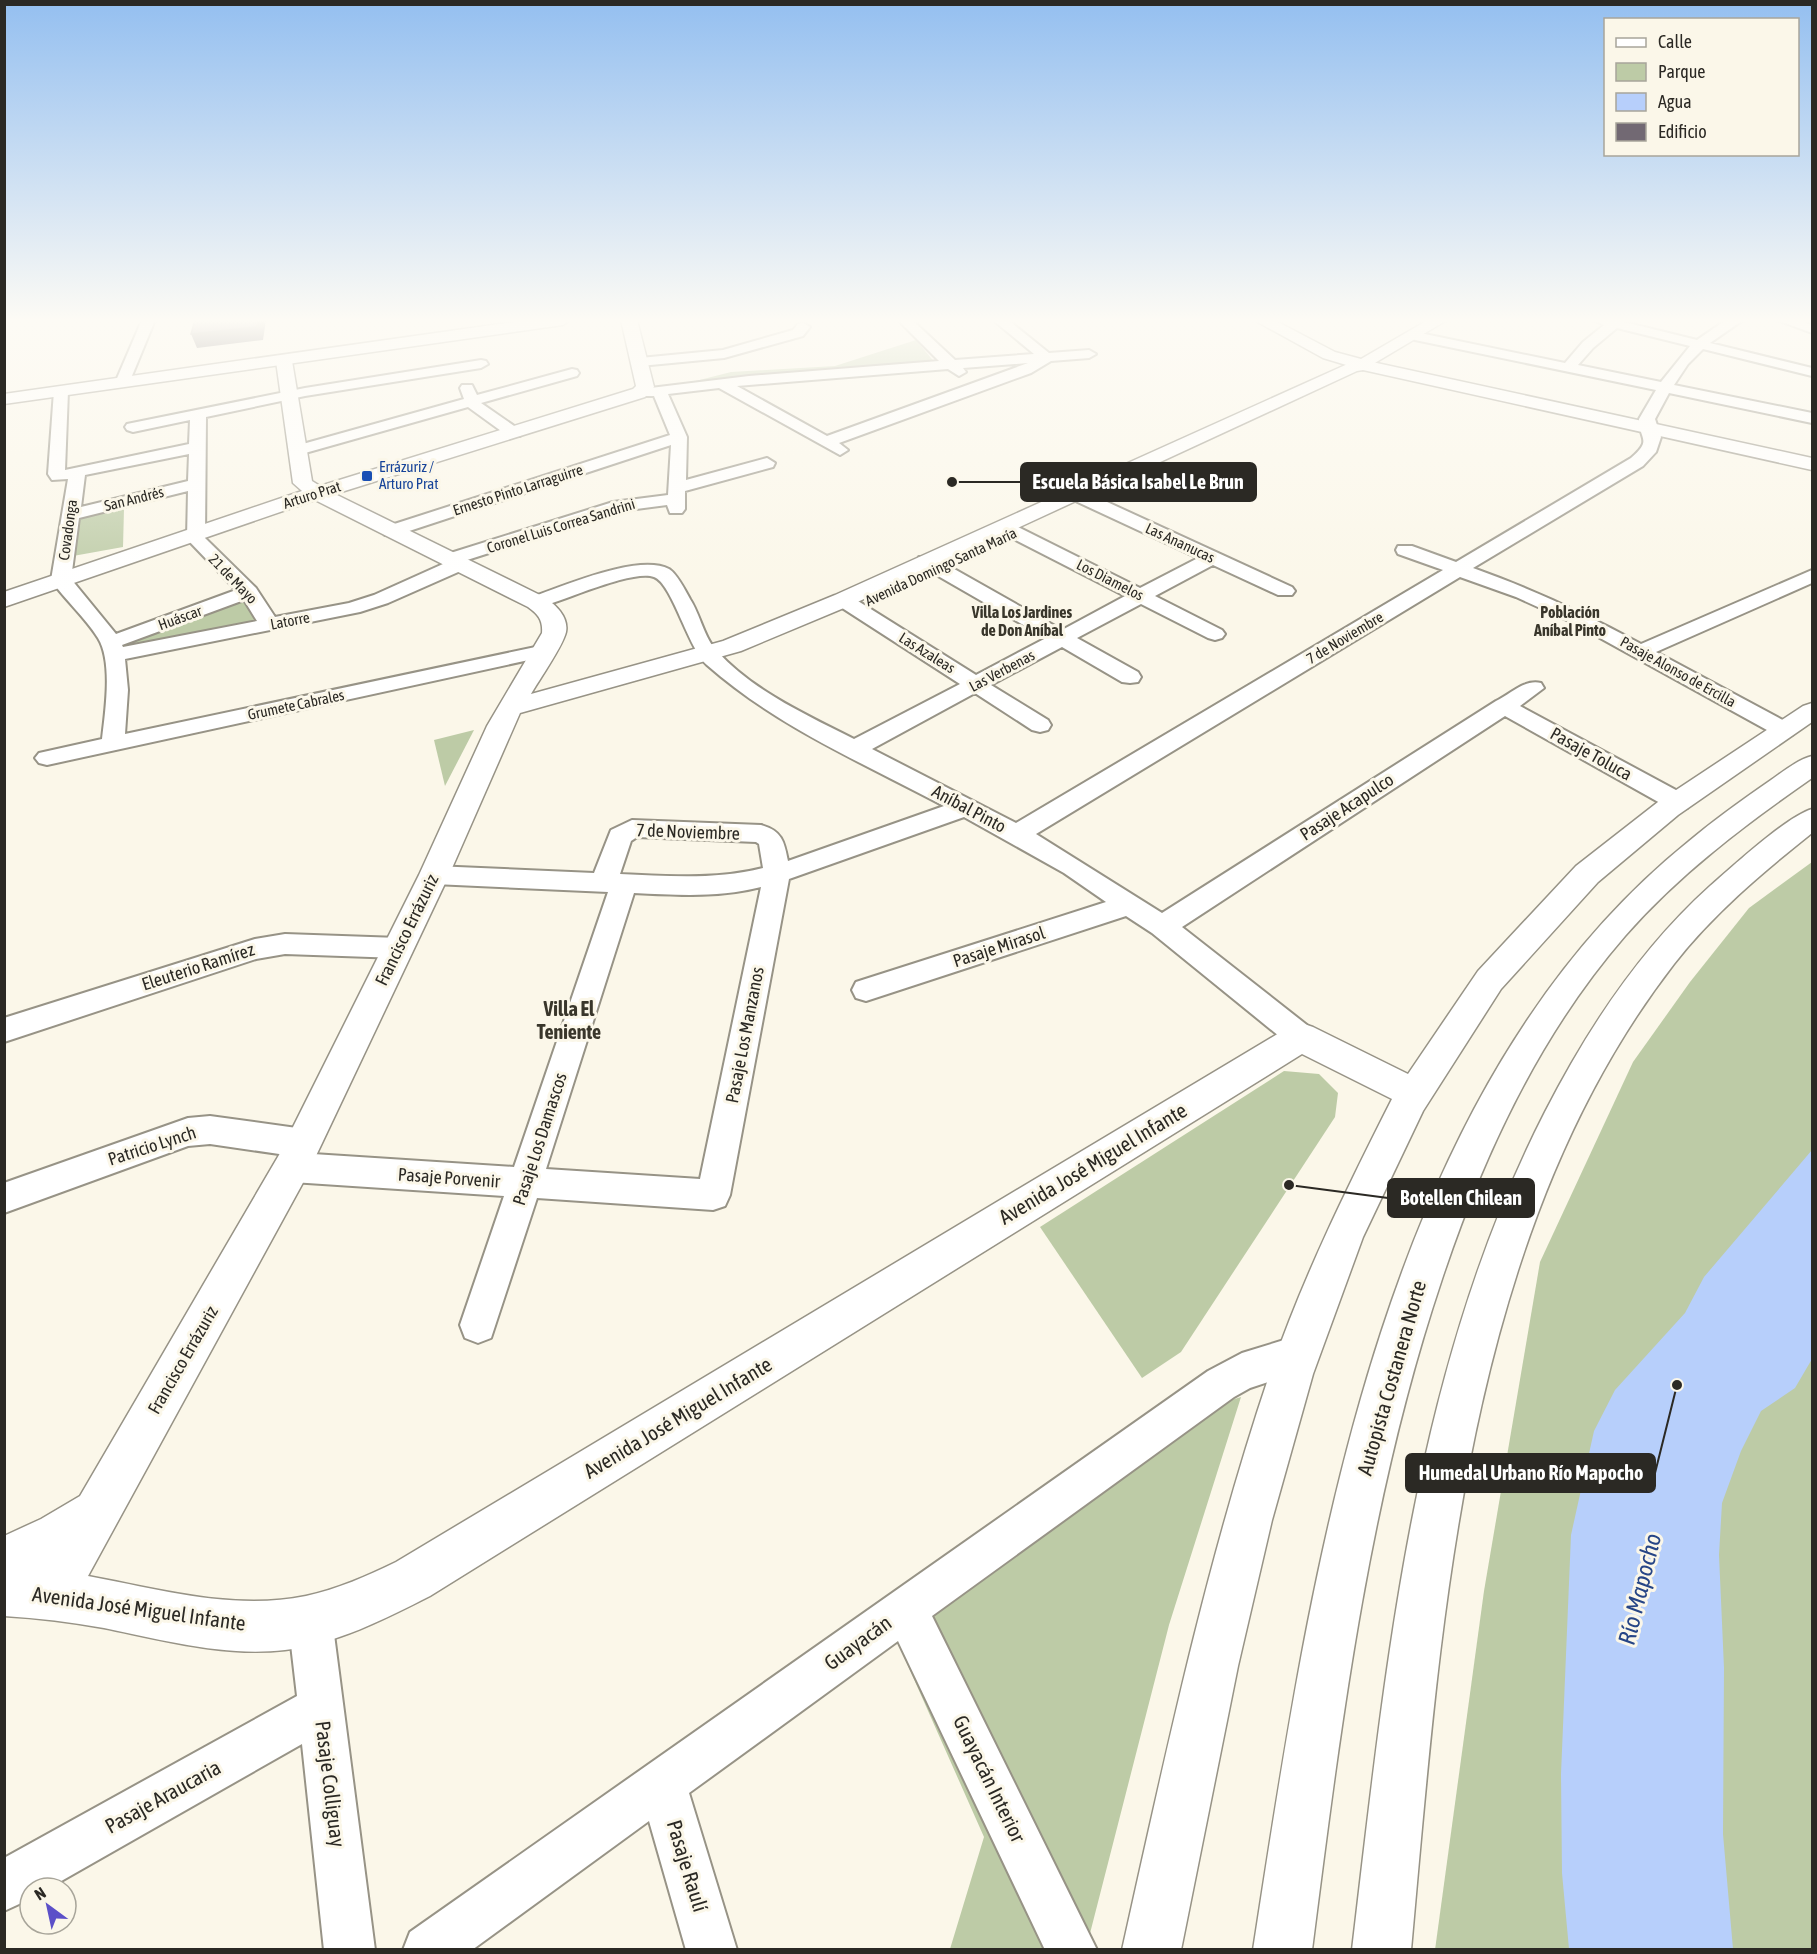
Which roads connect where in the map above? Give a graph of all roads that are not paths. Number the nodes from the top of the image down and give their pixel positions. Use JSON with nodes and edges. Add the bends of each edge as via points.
{"nodes":[{"id":1,"x":60,"y":411,"type":"edge"},
{"id":2,"x":212,"y":411,"type":"edge"},
{"id":3,"x":292,"y":411,"type":"edge"},
{"id":4,"x":425,"y":411,"type":"edge"},
{"id":5,"x":485,"y":411,"type":"edge"},
{"id":6,"x":586,"y":411,"type":"edge"},
{"id":7,"x":662,"y":411,"type":"edge"},
{"id":8,"x":771,"y":411,"type":"edge"},
{"id":9,"x":914,"y":411,"type":"edge"},
{"id":10,"x":1267,"y":411,"type":"edge"},
{"id":11,"x":1573,"y":411,"type":"edge"},
{"id":12,"x":1651,"y":411,"type":"edge"},
{"id":13,"x":1779,"y":411,"type":"edge"},
{"id":14,"x":198,"y":414,"type":"junction"},
{"id":15,"x":1812,"y":418,"type":"edge"},
{"id":16,"x":133,"y":427,"type":"dead end"},
{"id":17,"x":1650,"y":428,"type":"junction"},
{"id":18,"x":514,"y":433,"type":"junction"},
{"id":19,"x":679,"y":437,"type":"junction"},
{"id":20,"x":826,"y":442,"type":"junction"},
{"id":21,"x":197,"y":447,"type":"junction"},
{"id":22,"x":298,"y":450,"type":"junction"},
{"id":23,"x":840,"y":450,"type":"dead end"},
{"id":24,"x":767,"y":463,"type":"dead end"},
{"id":25,"x":1812,"y":464,"type":"edge"},
{"id":26,"x":77,"y":474,"type":"junction"},
{"id":27,"x":196,"y":484,"type":"junction"},
{"id":28,"x":317,"y":493,"type":"junction"},
{"id":29,"x":1081,"y":497,"type":"junction"},
{"id":30,"x":676,"y":499,"type":"junction"},
{"id":31,"x":71,"y":515,"type":"junction"},
{"id":32,"x":1010,"y":530,"type":"junction"},
{"id":33,"x":391,"y":531,"type":"junction"},
{"id":34,"x":195,"y":534,"type":"junction"},
{"id":35,"x":1405,"y":550,"type":"dead end"},
{"id":36,"x":1212,"y":558,"type":"junction"},
{"id":37,"x":453,"y":563,"type":"junction"},
{"id":38,"x":932,"y":565,"type":"junction"},
{"id":39,"x":1460,"y":569,"type":"junction"},
{"id":40,"x":1812,"y":576,"type":"edge"},
{"id":41,"x":61,"y":580,"type":"junction"},
{"id":42,"x":1285,"y":591,"type":"dead end"},
{"id":43,"x":249,"y":592,"type":"junction"},
{"id":44,"x":1141,"y":596,"type":"junction"},
{"id":45,"x":4,"y":600,"type":"edge"},
{"id":46,"x":536,"y":602,"type":"junction"},
{"id":47,"x":849,"y":603,"type":"junction"},
{"id":48,"x":270,"y":625,"type":"junction"},
{"id":49,"x":1215,"y":634,"type":"dead end"},
{"id":50,"x":1062,"y":638,"type":"junction"},
{"id":51,"x":113,"y":649,"type":"junction"},
{"id":52,"x":545,"y":651,"type":"junction"},
{"id":53,"x":1641,"y":651,"type":"junction"},
{"id":54,"x":712,"y":659,"type":"junction"},
{"id":55,"x":1130,"y":677,"type":"dead end"},
{"id":56,"x":976,"y":684,"type":"junction"},
{"id":57,"x":1533,"y":688,"type":"dead end"},
{"id":58,"x":1503,"y":706,"type":"junction"},
{"id":59,"x":505,"y":717,"type":"junction"},
{"id":60,"x":1798,"y":720,"type":"edge"},
{"id":61,"x":1040,"y":725,"type":"dead end"},
{"id":62,"x":113,"y":744,"type":"junction"},
{"id":63,"x":854,"y":749,"type":"junction"},
{"id":64,"x":47,"y":758,"type":"dead end"},
{"id":65,"x":1812,"y":765,"type":"edge"},
{"id":66,"x":1678,"y":802,"type":"junction"},
{"id":67,"x":967,"y":807,"type":"junction"},
{"id":68,"x":1812,"y":819,"type":"edge"},
{"id":69,"x":1017,"y":834,"type":"junction"},
{"id":70,"x":777,"y":874,"type":"junction"},
{"id":71,"x":434,"y":875,"type":"junction"},
{"id":72,"x":614,"y":883,"type":"junction"},
{"id":73,"x":1131,"y":904,"type":"junction"},
{"id":74,"x":1162,"y":926,"type":"junction"},
{"id":75,"x":399,"y":948,"type":"junction"},
{"id":76,"x":866,"y":990,"type":"dead end"},
{"id":77,"x":4,"y":1030,"type":"edge"},
{"id":78,"x":1301,"y":1037,"type":"junction"},
{"id":79,"x":1416,"y":1094,"type":"junction"},
{"id":80,"x":298,"y":1155,"type":"junction"},
{"id":81,"x":525,"y":1183,"type":"junction"},
{"id":82,"x":713,"y":1195,"type":"joint"},
{"id":83,"x":4,"y":1198,"type":"edge"},
{"id":84,"x":478,"y":1325,"type":"dead end"},
{"id":85,"x":1297,"y":1355,"type":"junction"},
{"id":86,"x":97,"y":1511,"type":"junction"},
{"id":87,"x":4,"y":1562,"type":"edge"},
{"id":88,"x":27,"y":1593,"type":"edge"},
{"id":89,"x":906,"y":1609,"type":"junction"},
{"id":90,"x":310,"y":1619,"type":"junction"},
{"id":91,"x":321,"y":1708,"type":"junction"},
{"id":92,"x":662,"y":1783,"type":"junction"},
{"id":93,"x":4,"y":1886,"type":"edge"},
{"id":94,"x":350,"y":1950,"type":"edge"},
{"id":95,"x":428,"y":1950,"type":"edge"},
{"id":96,"x":712,"y":1950,"type":"edge"},
{"id":97,"x":1072,"y":1950,"type":"edge"},
{"id":98,"x":1151,"y":1950,"type":"edge"},
{"id":99,"x":1282,"y":1950,"type":"edge"},
{"id":100,"x":1381,"y":1950,"type":"edge"}],
"edges":[{"from":1,"to":26,"type":"street","name":"Covadonga","via":[[56,474]]},
{"from":2,"to":14,"type":"street"},
{"from":3,"to":22,"type":"main road","name":"Francisco Errázuriz"},
{"from":4,"to":22,"type":"street"},
{"from":5,"to":18,"type":"street"},
{"from":6,"to":18,"type":"main road","name":"Arturo Prat"},
{"from":7,"to":19,"type":"street"},
{"from":8,"to":20,"type":"street"},
{"from":9,"to":20,"type":"street"},
{"from":10,"to":29,"type":"main road","name":"Avenida Domingo Santa María"},
{"from":11,"to":17,"type":"main road"},
{"from":12,"to":17,"type":"street","name":"7 de Noviembre","via":[[1647,419]]},
{"from":13,"to":15,"type":"street"},
{"from":14,"to":16,"type":"street"},
{"from":14,"to":21,"type":"street"},
{"from":17,"to":25,"type":"main road"},
{"from":17,"to":39,"type":"street","name":"7 de Noviembre","via":[[1650,448],[1638,462]]},
{"from":18,"to":28,"type":"main road","name":"Arturo Prat"},
{"from":19,"to":30,"type":"street"},
{"from":19,"to":33,"type":"street","name":"Ernesto Pinto Larraguirre"},
{"from":20,"to":23,"type":"street"},
{"from":21,"to":26,"type":"street"},
{"from":21,"to":27,"type":"street"},
{"from":22,"to":28,"type":"main road","name":"Francisco Errázuriz","via":[[303,483]]},
{"from":24,"to":30,"type":"street","name":"Coronel Luis Correa Sandrini"},
{"from":26,"to":31,"type":"street","name":"Covadonga"},
{"from":27,"to":31,"type":"street","name":"San Andrés"},
{"from":27,"to":34,"type":"street"},
{"from":28,"to":33,"type":"main road","name":"Francisco Errázuriz"},
{"from":28,"to":34,"type":"main road","name":"Arturo Prat"},
{"from":29,"to":32,"type":"main road","name":"Avenida Domingo Santa María"},
{"from":29,"to":36,"type":"street","name":"Las Ananucas"},
{"from":30,"to":37,"type":"street","name":"Coronel Luis Correa Sandrini","via":[[619,506]]},
{"from":31,"to":41,"type":"street","name":"Covadonga"},
{"from":32,"to":38,"type":"main road","name":"Avenida Domingo Santa María"},
{"from":32,"to":44,"type":"street","name":"Los Diamelos"},
{"from":33,"to":37,"type":"main road","name":"Francisco Errázuriz"},
{"from":34,"to":41,"type":"main road","name":"Arturo Prat"},
{"from":34,"to":43,"type":"street","name":"21 de Mayo","via":[[199,544]]},
{"from":35,"to":39,"type":"street","name":"Pasaje Alonso de Ercilla"},
{"from":36,"to":42,"type":"street","name":"Las Ananucas"},
{"from":36,"to":44,"type":"street","name":"Las Verbenas"},
{"from":37,"to":46,"type":"main road","name":"Francisco Errázuriz"},
{"from":37,"to":48,"type":"street","name":"Latorre","via":[[363,606]]},
{"from":38,"to":47,"type":"main road","name":"Avenida Domingo Santa María"},
{"from":38,"to":50,"type":"street"},
{"from":39,"to":53,"type":"street","name":"Pasaje Alonso de Ercilla","via":[[1552,605]]},
{"from":39,"to":69,"type":"street","name":"7 de Noviembre"},
{"from":40,"to":53,"type":"street"},
{"from":41,"to":45,"type":"main road","name":"Arturo Prat"},
{"from":41,"to":51,"type":"street","name":"Covadonga"},
{"from":43,"to":48,"type":"street","name":"21 de Mayo"},
{"from":43,"to":51,"type":"street","name":"Huáscar"},
{"from":44,"to":49,"type":"street","name":"Los Diamelos"},
{"from":44,"to":50,"type":"street","name":"Las Verbenas"},
{"from":46,"to":52,"type":"main road","name":"Francisco Errázuriz","via":[[554,620],[554,633]]},
{"from":46,"to":54,"type":"street","name":"Aníbal Pinto","via":[[630,571],[658,571],[668,576]]},
{"from":47,"to":54,"type":"main road","name":"Avenida Domingo Santa María","via":[[760,649]]},
{"from":47,"to":56,"type":"street","name":"Las Azaleas"},
{"from":48,"to":51,"type":"street","name":"Latorre"},
{"from":50,"to":55,"type":"street"},
{"from":50,"to":56,"type":"street","name":"Las Verbenas"},
{"from":51,"to":62,"type":"street","via":[[117,700]]},
{"from":52,"to":59,"type":"main road","name":"Francisco Errázuriz"},
{"from":52,"to":62,"type":"street","name":"Grumete Cabrales"},
{"from":53,"to":60,"type":"street","name":"Pasaje Alonso de Ercilla"},
{"from":54,"to":59,"type":"main road","name":"Avenida Domingo Santa María"},
{"from":54,"to":63,"type":"street","name":"Aníbal Pinto","via":[[769,703]]},
{"from":56,"to":61,"type":"street","name":"Las Azaleas"},
{"from":56,"to":63,"type":"street","name":"Las Verbenas"},
{"from":57,"to":58,"type":"street","name":"Pasaje Acapulco"},
{"from":58,"to":66,"type":"street","name":"Pasaje Toluca"},
{"from":58,"to":74,"type":"street","name":"Pasaje Acapulco"},
{"from":59,"to":71,"type":"main road","name":"Francisco Errázuriz"},
{"from":60,"to":66,"type":"main road"},
{"from":62,"to":64,"type":"street","name":"Grumete Cabrales"},
{"from":63,"to":67,"type":"street","name":"Aníbal Pinto"},
{"from":65,"to":99,"type":"main road","name":"Autopista Costanera Norte","via":[[1716,834],[1612,930],[1522,1054],[1464,1168],[1401,1334],[1358,1497],[1314,1727]]},
{"from":66,"to":79,"type":"main road","via":[[1587,874],[1533,930],[1477,1000]]},
{"from":67,"to":69,"type":"street","name":"Aníbal Pinto"},
{"from":67,"to":70,"type":"street"},
{"from":68,"to":100,"type":"main road","via":[[1720,895],[1650,973],[1582,1074],[1522,1203],[1473,1349],[1435,1514],[1415,1650]]},
{"from":69,"to":73,"type":"street","name":"Aníbal Pinto"},
{"from":70,"to":72,"type":"street","via":[[698,887]]},
{"from":70,"to":72,"type":"street","name":"7 de Noviembre","via":[[772,843],[764,835],[638,828],[620,836]]},
{"from":70,"to":82,"type":"street","name":"Pasaje Los Manzanos"},
{"from":71,"to":72,"type":"street"},
{"from":71,"to":75,"type":"main road","name":"Francisco Errázuriz"},
{"from":72,"to":81,"type":"street","name":"Pasaje Los Damascos"},
{"from":73,"to":74,"type":"street","name":"Aníbal Pinto"},
{"from":73,"to":76,"type":"street","name":"Pasaje Mirasol"},
{"from":74,"to":78,"type":"street","name":"Aníbal Pinto"},
{"from":75,"to":77,"type":"street","name":"Eleuterio Ramírez","via":[[285,944],[255,949]]},
{"from":75,"to":80,"type":"main road","name":"Francisco Errázuriz"},
{"from":78,"to":79,"type":"main road","name":"Aníbal Pinto"},
{"from":78,"to":90,"type":"main road","name":"Avenida José Miguel Infante","via":[[413,1579],[345,1610]]},
{"from":79,"to":85,"type":"main road","via":[[1370,1179]]},
{"from":80,"to":81,"type":"street","name":"Pasaje Porvenir"},
{"from":80,"to":83,"type":"street","name":"Patricio Lynch","via":[[210,1130],[188,1132]]},
{"from":80,"to":86,"type":"main road","name":"Francisco Errázuriz"},
{"from":81,"to":82,"type":"street","name":"Pasaje Porvenir"},
{"from":81,"to":84,"type":"street","name":"Pasaje Los Damascos"},
{"from":85,"to":89,"type":"street","name":"Guayacán","via":[[1242,1372],[1221,1384]]},
{"from":85,"to":98,"type":"main road","via":[[1231,1590]]},
{"from":86,"to":87,"type":"main road","via":[[58,1536]]},
{"from":86,"to":88,"type":"main road","name":"Francisco Errázuriz"},
{"from":88,"to":90,"type":"main road","name":"Avenida José Miguel Infante","via":[[227,1625],[268,1626]]},
{"from":89,"to":92,"type":"street","name":"Guayacán"},
{"from":89,"to":97,"type":"street","name":"Guayacán Interior"},
{"from":90,"to":91,"type":"street","name":"Pasaje Colliguay"},
{"from":91,"to":93,"type":"street","name":"Pasaje Araucaria"},
{"from":91,"to":94,"type":"street","name":"Pasaje Colliguay"},
{"from":92,"to":95,"type":"street","name":"Guayacán"},
{"from":92,"to":96,"type":"street","name":"Pasaje Raulí"}]}
